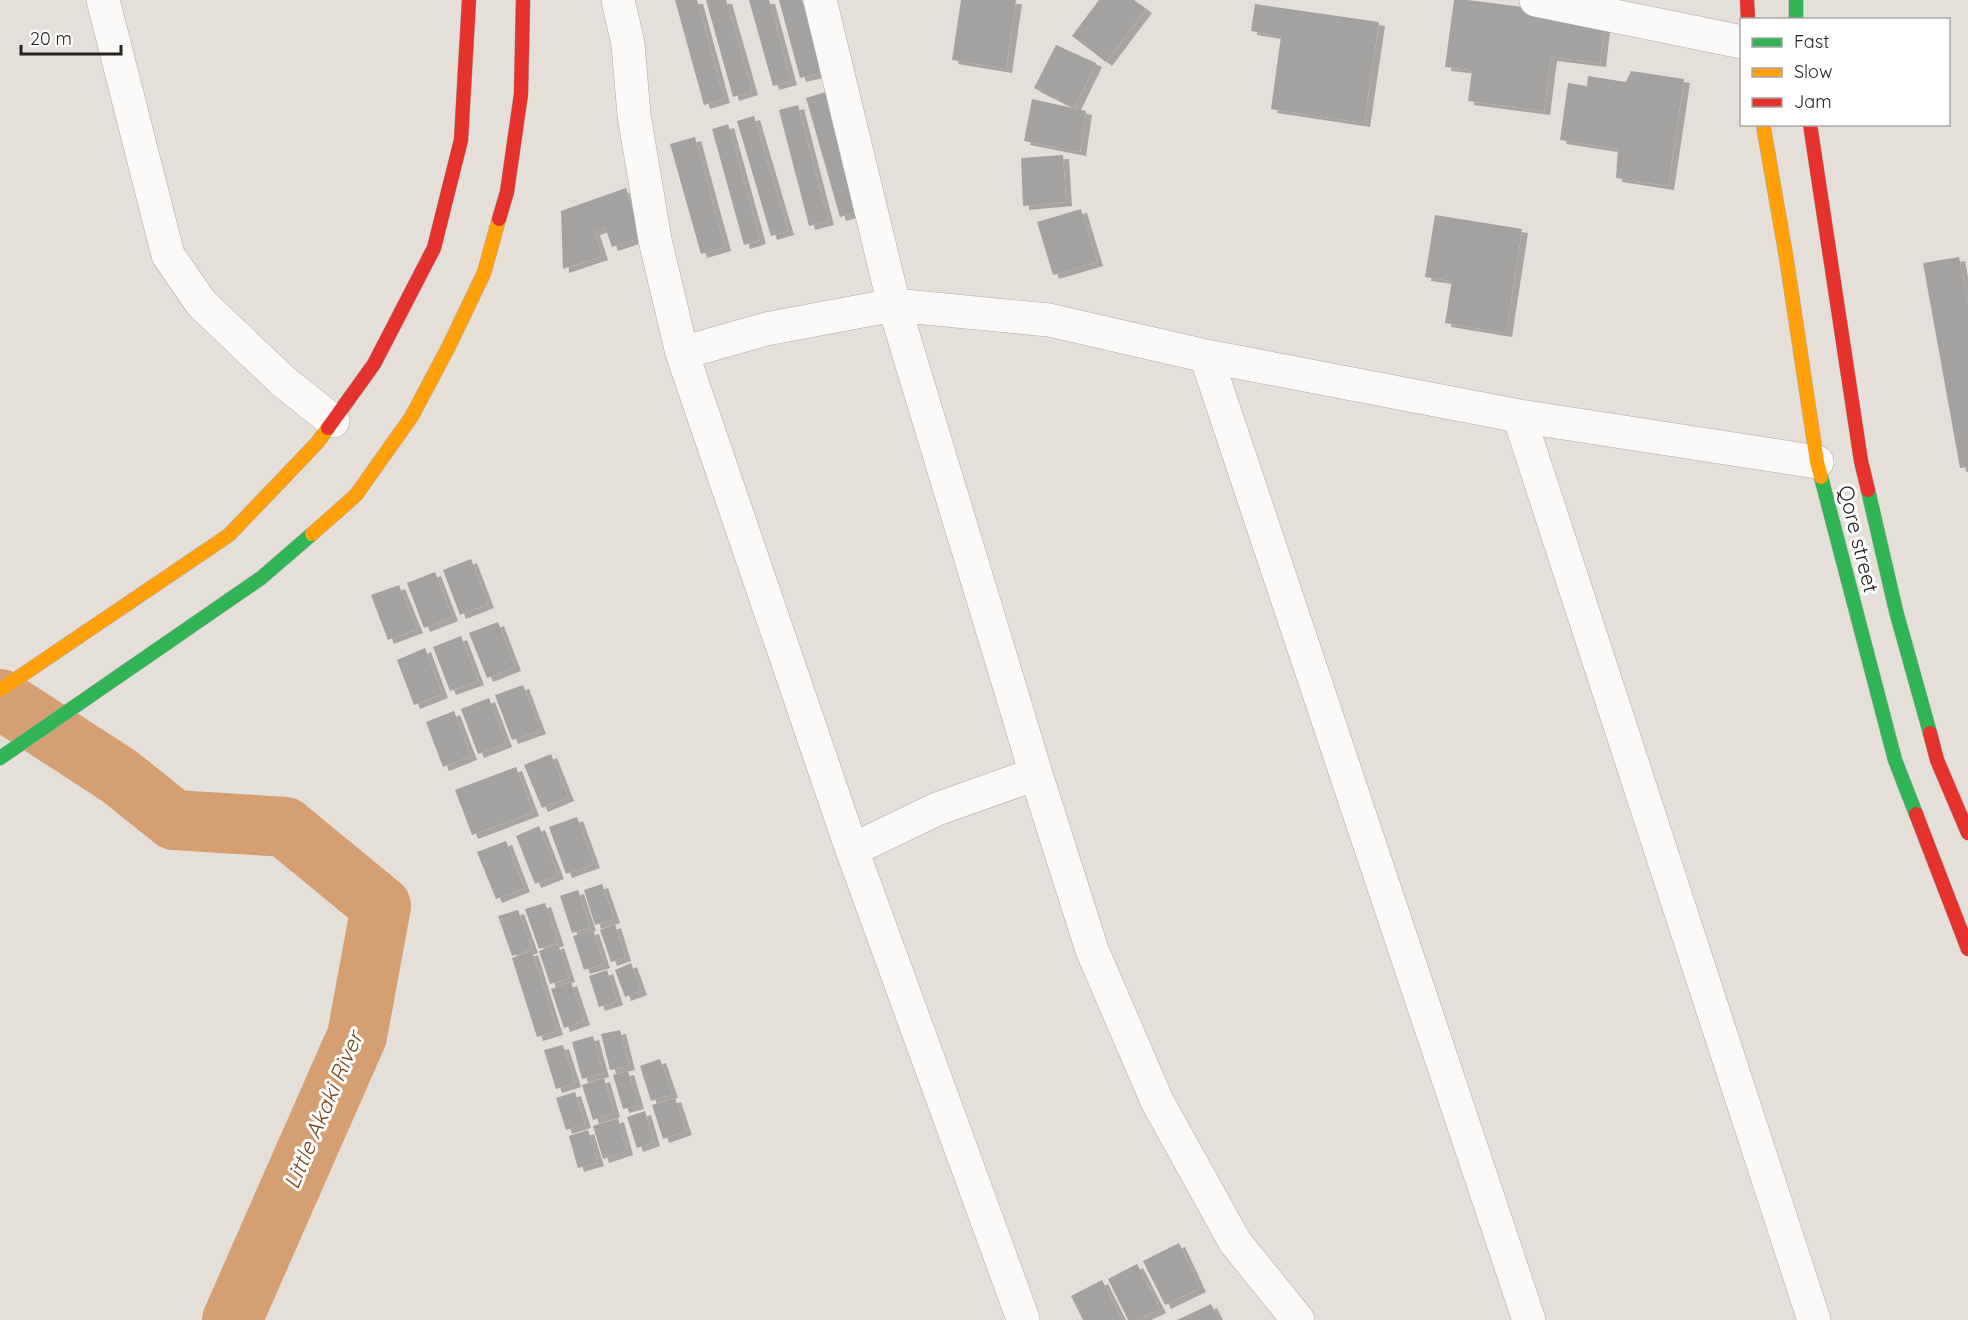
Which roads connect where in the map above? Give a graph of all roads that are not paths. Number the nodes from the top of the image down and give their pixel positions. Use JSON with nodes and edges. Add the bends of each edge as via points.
{"nodes":[{"id":1,"x":103,"y":0,"type":"edge"},
{"id":2,"x":469,"y":0,"type":"edge"},
{"id":3,"x":523,"y":0,"type":"edge"},
{"id":4,"x":618,"y":0,"type":"edge"},
{"id":5,"x":820,"y":0,"type":"edge"},
{"id":6,"x":1536,"y":0,"type":"edge"},
{"id":7,"x":1747,"y":0,"type":"edge"},
{"id":8,"x":1796,"y":0,"type":"edge"},
{"id":9,"x":1748,"y":18,"type":"edge"},
{"id":10,"x":1796,"y":18,"type":"edge"},
{"id":11,"x":1740,"y":42,"type":"edge"},
{"id":12,"x":1763,"y":126,"type":"edge"},
{"id":13,"x":1810,"y":126,"type":"edge"},
{"id":14,"x":894,"y":305,"type":"junction"},
{"id":15,"x":682,"y":353,"type":"junction"},
{"id":16,"x":1206,"y":356,"type":"junction"},
{"id":17,"x":1519,"y":416,"type":"junction"},
{"id":18,"x":333,"y":421,"type":"junction"},
{"id":19,"x":1817,"y":462,"type":"junction"},
{"id":20,"x":0,"y":690,"type":"edge"},
{"id":21,"x":0,"y":758,"type":"edge"},
{"id":22,"x":1036,"y":774,"type":"junction"},
{"id":23,"x":1968,"y":833,"type":"edge"},
{"id":24,"x":852,"y":850,"type":"junction"},
{"id":25,"x":1968,"y":949,"type":"edge"},
{"id":26,"x":1023,"y":1319,"type":"edge"},
{"id":27,"x":1298,"y":1320,"type":"edge"},
{"id":28,"x":1529,"y":1320,"type":"edge"},
{"id":29,"x":1814,"y":1320,"type":"edge"}],
"edges":[{"from":1,"to":18,"type":"street","via":[[168,255],[201,303]]},
{"from":2,"to":18,"type":"main road","via":[[460,140],[434,248],[374,364]]},
{"from":3,"to":21,"type":"main road","via":[[521,94],[507,192],[484,273],[412,416],[356,495],[261,578]]},
{"from":4,"to":15,"type":"street","via":[[628,45],[634,115],[655,240]]},
{"from":5,"to":14,"type":"street"},
{"from":6,"to":11,"type":"street"},
{"from":7,"to":9,"type":"main road"},
{"from":8,"to":10,"type":"main road"},
{"from":12,"to":19,"type":"main road","name":"Qore street"},
{"from":13,"to":23,"type":"main road","name":"Qore street","via":[[1861,461],[1896,611],[1937,760]]},
{"from":14,"to":15,"type":"street","via":[[766,329]]},
{"from":14,"to":16,"type":"street","via":[[1049,320]]},
{"from":14,"to":22,"type":"street"},
{"from":15,"to":24,"type":"street"},
{"from":16,"to":17,"type":"street"},
{"from":16,"to":28,"type":"street"},
{"from":17,"to":19,"type":"street"},
{"from":17,"to":29,"type":"street"},
{"from":18,"to":20,"type":"main road","via":[[317,443],[229,535]]},
{"from":19,"to":25,"type":"main road","name":"Qore street","via":[[1895,760]]},
{"from":22,"to":24,"type":"street","via":[[937,809]]},
{"from":22,"to":27,"type":"street","via":[[1092,950],[1157,1101],[1235,1242]]},
{"from":24,"to":26,"type":"street"}]}
